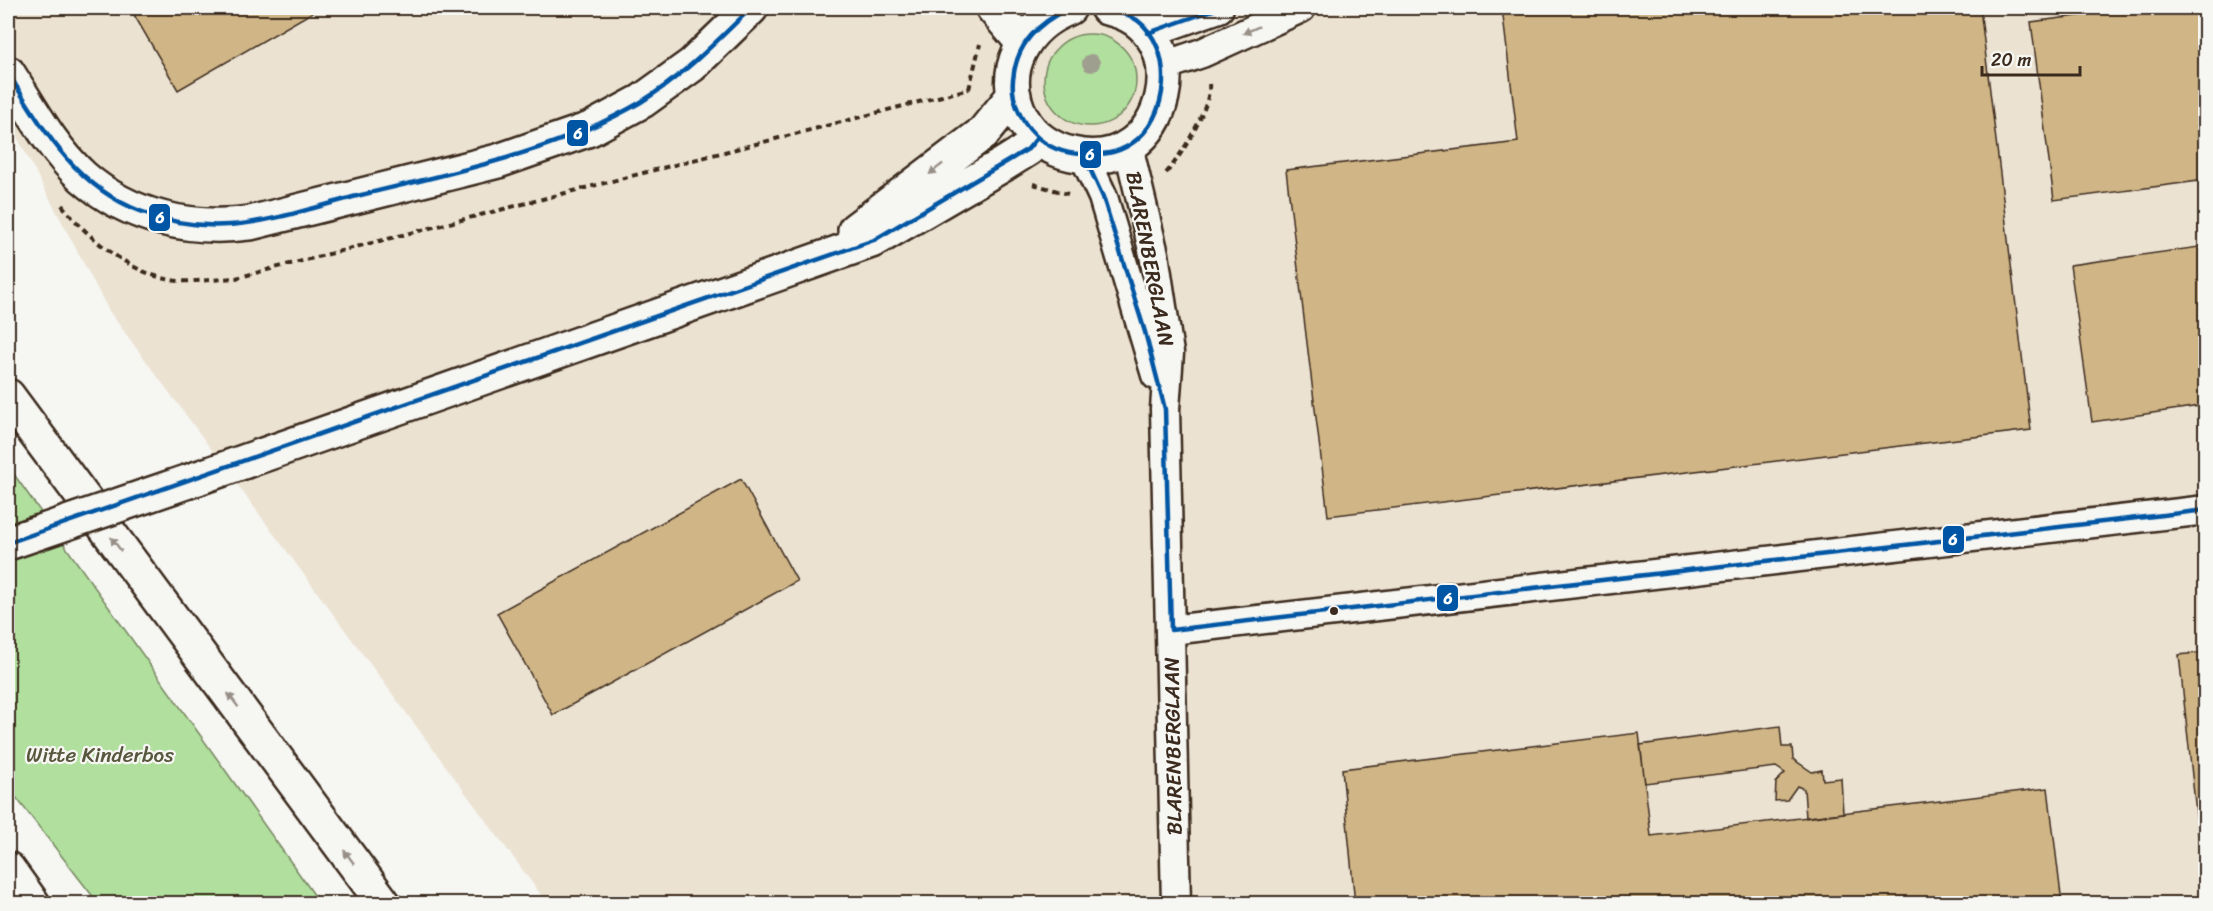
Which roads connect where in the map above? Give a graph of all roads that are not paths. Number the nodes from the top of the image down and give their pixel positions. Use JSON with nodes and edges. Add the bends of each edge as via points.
{"nodes":[{"id":1,"x":751,"y":8,"type":"edge"},
{"id":2,"x":993,"y":8,"type":"edge"},
{"id":3,"x":1107,"y":8,"type":"edge"},
{"id":4,"x":1219,"y":8,"type":"edge"},
{"id":5,"x":1300,"y":8,"type":"edge"},
{"id":6,"x":1056,"y":10,"type":"edge"},
{"id":7,"x":1148,"y":33,"type":"junction"},
{"id":8,"x":1023,"y":43,"type":"junction"},
{"id":9,"x":1164,"y":66,"type":"junction"},
{"id":10,"x":8,"y":73,"type":"edge"},
{"id":11,"x":1014,"y":95,"type":"junction"},
{"id":12,"x":1037,"y":138,"type":"junction"},
{"id":13,"x":1128,"y":146,"type":"junction"},
{"id":14,"x":1085,"y":158,"type":"junction"},
{"id":15,"x":806,"y":263,"type":"junction"},
{"id":16,"x":8,"y":396,"type":"edge"},
{"id":17,"x":1165,"y":409,"type":"junction"},
{"id":18,"x":2205,"y":510,"type":"edge"},
{"id":19,"x":8,"y":543,"type":"edge"},
{"id":20,"x":1171,"y":630,"type":"junction"},
{"id":21,"x":8,"y":869,"type":"edge"},
{"id":22,"x":33,"y":903,"type":"edge"},
{"id":23,"x":384,"y":903,"type":"edge"},
{"id":24,"x":1176,"y":903,"type":"edge"}],
"edges":[{"from":1,"to":10,"type":"main road","via":[[692,65],[642,101],[590,129],[498,161],[221,227],[157,217],[116,200],[82,176],[51,139]]},
{"from":2,"to":8,"type":"main road"},
{"from":3,"to":7,"type":"main road","via":[[1132,18]]},
{"from":4,"to":7,"type":"street"},
{"from":5,"to":9,"type":"street","one_way":true},
{"from":6,"to":8,"type":"main road","via":[[1035,26]]},
{"from":7,"to":9,"type":"main road"},
{"from":8,"to":11,"type":"main road","via":[[1014,68]]},
{"from":9,"to":13,"type":"main road","via":[[1165,90],[1159,112],[1146,132]]},
{"from":11,"to":12,"type":"main road","via":[[1022,118]]},
{"from":11,"to":15,"type":"main road","one_way":true,"via":[[983,133],[863,225]]},
{"from":12,"to":14,"type":"main road","via":[[1059,152]]},
{"from":12,"to":15,"type":"main road","via":[[1004,164],[874,240]]},
{"from":13,"to":14,"type":"main road","via":[[1107,155]]},
{"from":13,"to":17,"type":"street","name":"BLARENBERGLAAN","via":[[1154,254],[1169,353]]},
{"from":14,"to":17,"type":"street","name":"BLARENBERGLAAN","via":[[1104,197]]},
{"from":15,"to":19,"type":"main road","bridge":true},
{"from":23,"to":16,"type":"main road","one_way":true},
{"from":17,"to":20,"type":"street","name":"BLARENBERGLAAN"},
{"from":18,"to":20,"type":"street"},
{"from":20,"to":24,"type":"street","name":"BLARENBERGLAAN"},
{"from":21,"to":22,"type":"main road"}]}
